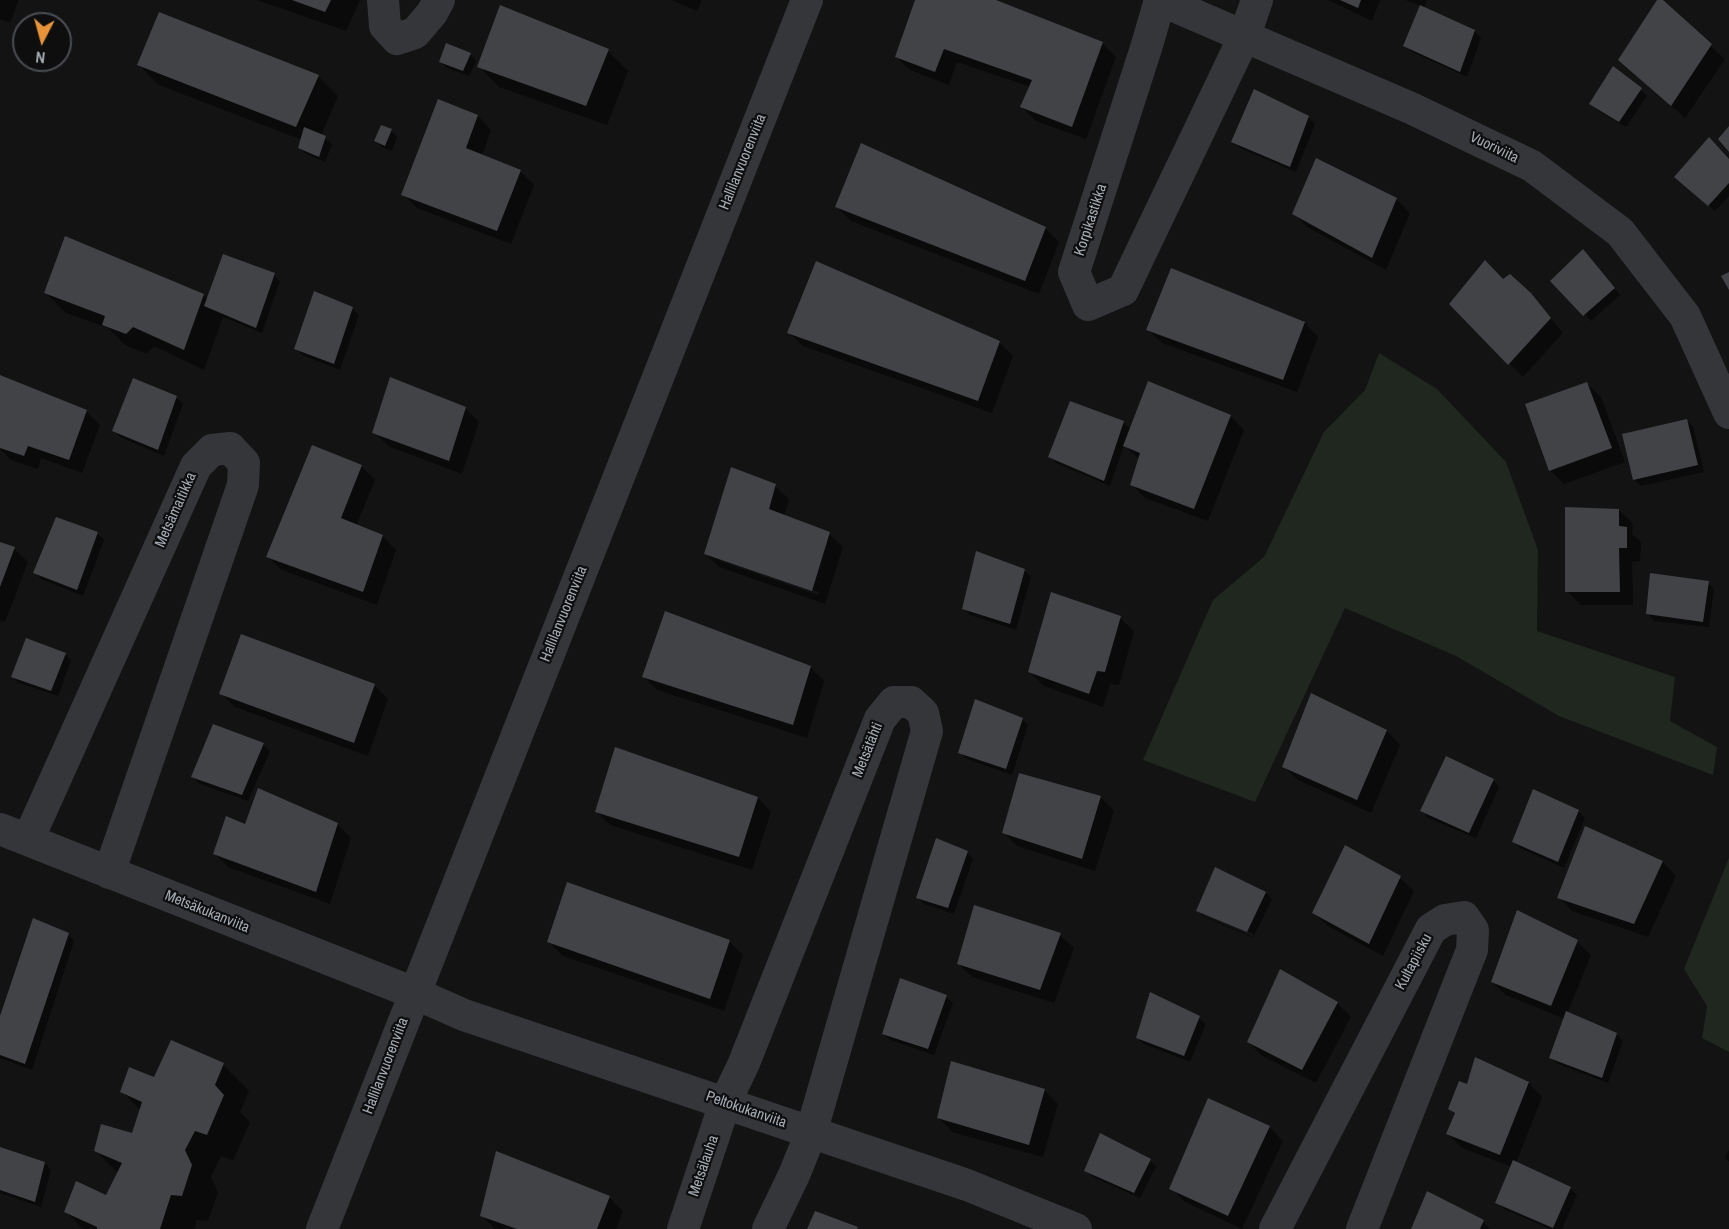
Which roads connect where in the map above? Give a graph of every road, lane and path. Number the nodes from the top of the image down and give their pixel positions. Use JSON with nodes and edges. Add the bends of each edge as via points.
{"nodes":[{"id":1,"x":383,"y":0,"type":"edge"},
{"id":2,"x":439,"y":0,"type":"edge"},
{"id":3,"x":807,"y":0,"type":"edge"},
{"id":4,"x":1160,"y":0,"type":"edge"},
{"id":5,"x":1257,"y":0,"type":"edge"},
{"id":6,"x":1245,"y":35,"type":"junction"},
{"id":7,"x":1729,"y":413,"type":"edge"},
{"id":8,"x":14,"y":834,"type":"edge"},
{"id":9,"x":109,"y":873,"type":"junction"},
{"id":10,"x":414,"y":993,"type":"junction"},
{"id":11,"x":725,"y":1103,"type":"junction"},
{"id":12,"x":811,"y":1132,"type":"junction"},
{"id":13,"x":322,"y":1229,"type":"edge"},
{"id":14,"x":683,"y":1229,"type":"edge"},
{"id":15,"x":768,"y":1229,"type":"edge"},
{"id":16,"x":1076,"y":1229,"type":"edge"},
{"id":17,"x":1275,"y":1229,"type":"edge"},
{"id":18,"x":1362,"y":1229,"type":"edge"}],
"edges":[{"from":1,"to":2,"type":"street","via":[[386,26],[397,39],[415,33]]},
{"from":3,"to":10,"type":"street","name":"Hallilanvuorenviita"},
{"from":4,"to":6,"type":"street","name":"Vuoriviita"},
{"from":4,"to":6,"type":"street","name":"Korpikastikka","via":[[1074,272],[1088,305],[1123,290]]},
{"from":5,"to":6,"type":"street"},
{"from":6,"to":7,"type":"street","name":"Vuoriviita","via":[[1532,166],[1620,232],[1685,316]]},
{"from":8,"to":9,"type":"street","name":"Metsäkukanviita"},
{"from":8,"to":9,"type":"street","name":"Metsämaitikka","via":[[196,466],[212,450],[230,448],[244,464],[243,485]]},
{"from":9,"to":10,"type":"street","name":"Metsäkukanviita"},
{"from":10,"to":11,"type":"street","name":"Peltokukanviita","via":[[464,1015]]},
{"from":10,"to":13,"type":"street","name":"Hallilanvuorenviita"},
{"from":11,"to":12,"type":"street","name":"Peltokukanviita"},
{"from":11,"to":12,"type":"street","name":"Metsätähti","via":[[880,718],[894,702],[911,702],[923,713],[927,731]]},
{"from":11,"to":14,"type":"street","name":"Metsälauha"},
{"from":12,"to":15,"type":"street"},
{"from":12,"to":16,"type":"street","name":"Peltokukanviita","via":[[967,1185]]},
{"from":17,"to":18,"type":"street","name":"Kultapiisku","via":[[1431,929],[1445,920],[1464,917],[1473,930],[1472,950]]}]}
